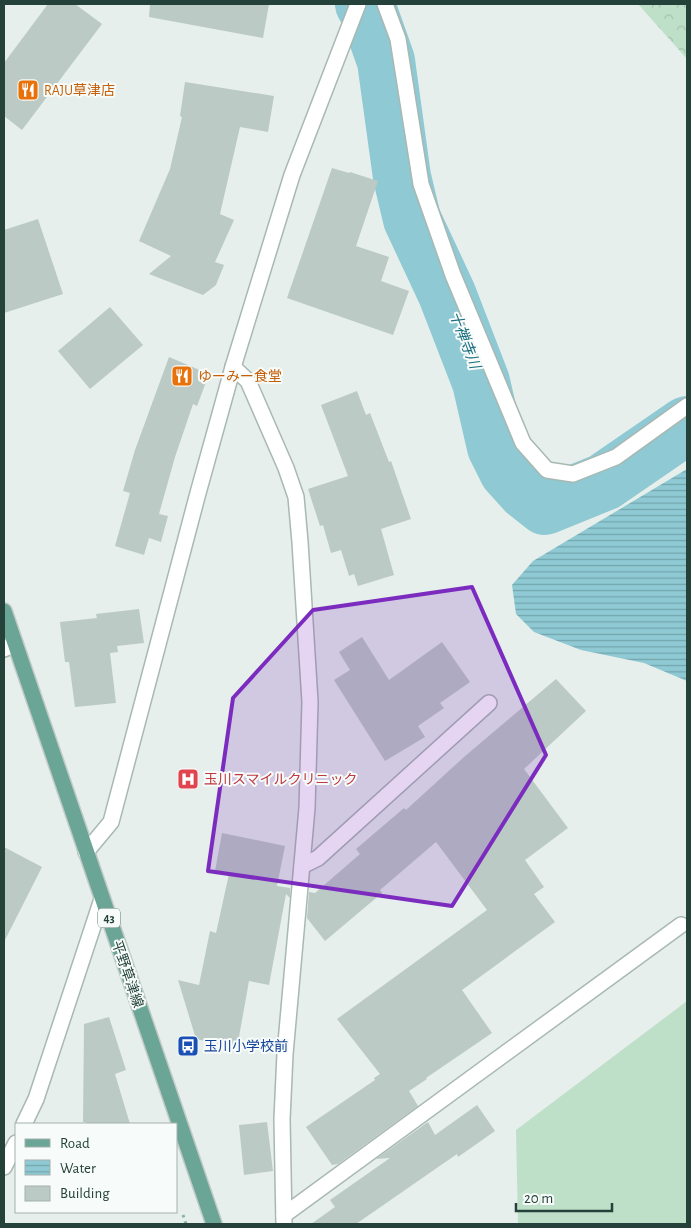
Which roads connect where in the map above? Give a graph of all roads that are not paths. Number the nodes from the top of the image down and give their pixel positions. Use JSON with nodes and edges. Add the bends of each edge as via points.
{"nodes":[{"id":1,"x":385,"y":4,"type":"edge"},
{"id":2,"x":357,"y":7,"type":"edge"},
{"id":3,"x":233,"y":367,"type":"junction"},
{"id":4,"x":687,"y":406,"type":"edge"},
{"id":5,"x":4,"y":611,"type":"edge"},
{"id":6,"x":9,"y":646,"type":"edge"},
{"id":7,"x":489,"y":703,"type":"dead end"},
{"id":8,"x":86,"y":852,"type":"junction"},
{"id":9,"x":302,"y":866,"type":"junction"},
{"id":10,"x":102,"y":899,"type":"junction"},
{"id":11,"x":681,"y":925,"type":"dead end"},
{"id":12,"x":24,"y":1123,"type":"edge"},
{"id":13,"x":15,"y":1145,"type":"edge"},
{"id":14,"x":4,"y":1167,"type":"edge"},
{"id":15,"x":284,"y":1220,"type":"edge"},
{"id":16,"x":214,"y":1224,"type":"edge"}],
"edges":[{"from":1,"to":4,"type":"street","via":[[398,39],[421,184],[453,275],[523,443],[547,470],[573,474],[616,457]]},
{"from":2,"to":3,"type":"street","via":[[292,175]]},
{"from":3,"to":8,"type":"street","via":[[111,822]]},
{"from":3,"to":9,"type":"street","via":[[248,381],[296,497],[310,702]]},
{"from":5,"to":6,"type":"main road","name":"平野草津線","number":"43"},
{"from":6,"to":8,"type":"main road","name":"平野草津線","number":"43"},
{"from":7,"to":9,"type":"street","via":[[318,858]]},
{"from":8,"to":10,"type":"main road","name":"平野草津線","number":"43"},
{"from":9,"to":15,"type":"street","via":[[284,1064]]},
{"from":10,"to":12,"type":"street","via":[[36,1099]]},
{"from":10,"to":16,"type":"main road","name":"平野草津線","number":"43"},
{"from":11,"to":15,"type":"street"},
{"from":13,"to":14,"type":"street"}]}
